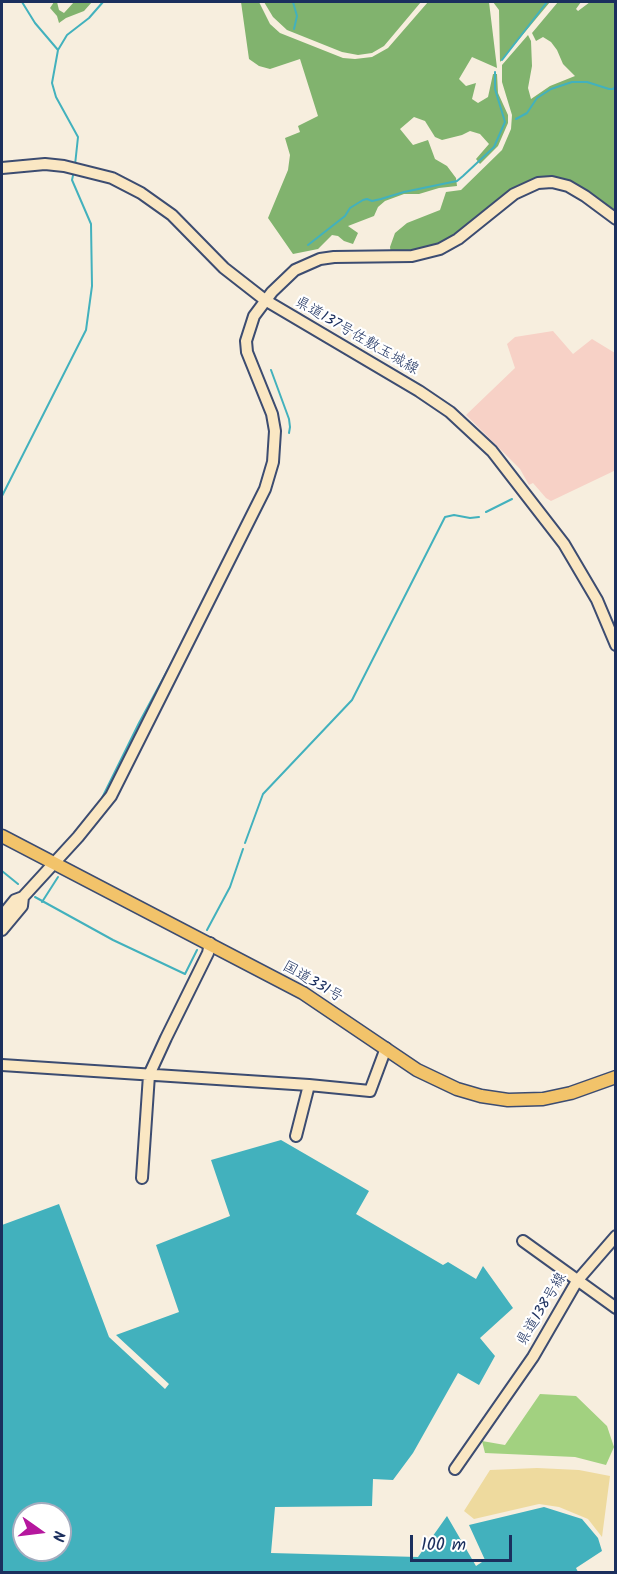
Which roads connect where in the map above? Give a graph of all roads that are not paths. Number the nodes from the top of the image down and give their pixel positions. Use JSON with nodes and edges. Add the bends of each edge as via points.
{"nodes":[{"id":1,"x":2,"y":168,"type":"edge"},
{"id":2,"x":615,"y":219,"type":"edge"},
{"id":3,"x":265,"y":300,"type":"junction"},
{"id":4,"x":615,"y":645,"type":"edge"},
{"id":5,"x":2,"y":836,"type":"edge"},
{"id":6,"x":52,"y":863,"type":"junction"},
{"id":7,"x":3,"y":923,"type":"edge"},
{"id":8,"x":210,"y":943,"type":"junction"},
{"id":9,"x":386,"y":1048,"type":"junction"},
{"id":10,"x":2,"y":1065,"type":"edge"},
{"id":11,"x":149,"y":1075,"type":"junction"},
{"id":12,"x":615,"y":1077,"type":"edge"},
{"id":13,"x":309,"y":1084,"type":"junction"},
{"id":14,"x":297,"y":1136,"type":"dead end"},
{"id":15,"x":142,"y":1178,"type":"dead end"},
{"id":16,"x":615,"y":1236,"type":"edge"},
{"id":17,"x":524,"y":1241,"type":"dead end"},
{"id":18,"x":577,"y":1281,"type":"junction"},
{"id":19,"x":615,"y":1308,"type":"edge"},
{"id":20,"x":455,"y":1469,"type":"dead end"}],
"edges":[{"from":1,"to":3,"type":"street","name":"県道137号佐敷玉城線","via":[[45,164],[123,183],[157,203],[224,268]]},
{"from":2,"to":3,"type":"street","via":[[568,186],[538,183],[514,194],[449,245],[412,256],[320,259],[295,270]]},
{"from":3,"to":4,"type":"street","name":"県道137号佐敷玉城線","via":[[419,391],[478,437],[564,544],[597,600]]},
{"from":3,"to":6,"type":"street","via":[[254,316],[246,341],[275,430],[273,462],[265,489],[111,796]]},
{"from":5,"to":6,"type":"highway","name":"国道331号"},
{"from":6,"to":7,"type":"street","via":[[23,897],[15,900]]},
{"from":6,"to":8,"type":"highway","name":"国道331号"},
{"from":8,"to":9,"type":"highway","name":"国道331号","via":[[320,1003]]},
{"from":8,"to":11,"type":"street"},
{"from":9,"to":12,"type":"highway","name":"国道331号","via":[[444,1084],[508,1100],[550,1098]]},
{"from":9,"to":13,"type":"street","via":[[370,1091]]},
{"from":10,"to":11,"type":"street"},
{"from":11,"to":13,"type":"street"},
{"from":11,"to":15,"type":"street"},
{"from":13,"to":14,"type":"street"},
{"from":16,"to":18,"type":"street","name":"県道138号線"},
{"from":17,"to":18,"type":"street"},
{"from":18,"to":19,"type":"street"},
{"from":18,"to":20,"type":"street","name":"県道138号線","via":[[533,1357]]}]}
